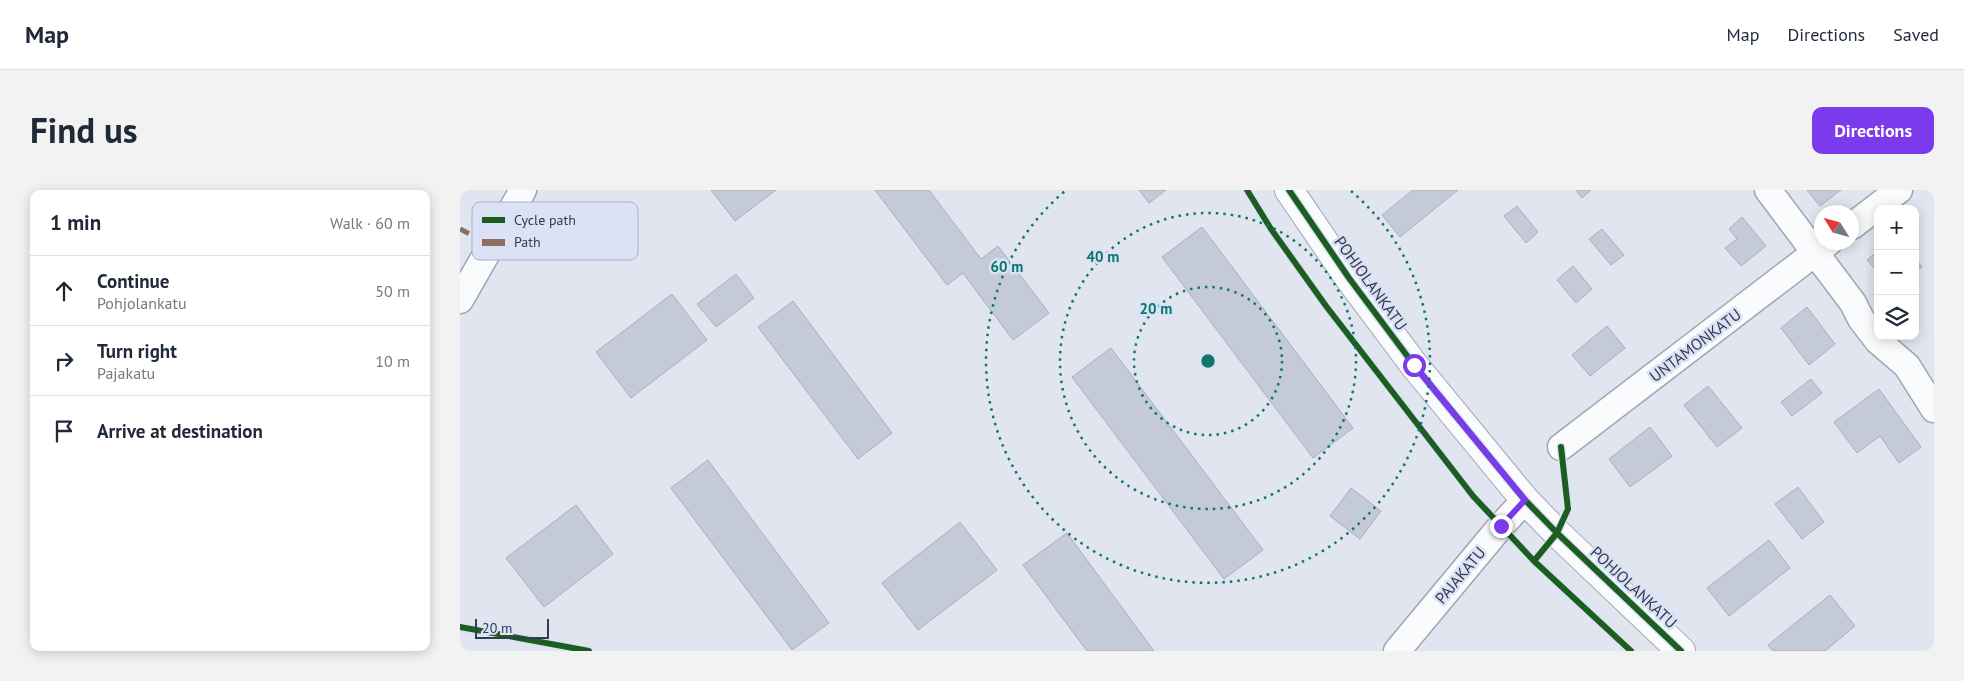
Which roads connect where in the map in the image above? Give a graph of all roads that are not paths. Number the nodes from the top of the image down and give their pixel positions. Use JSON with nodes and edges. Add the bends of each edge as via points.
{"nodes":[{"id":1,"x":523,"y":190,"type":"edge"},
{"id":2,"x":1289,"y":190,"type":"edge"},
{"id":3,"x":1768,"y":190,"type":"edge"},
{"id":4,"x":1899,"y":190,"type":"edge"},
{"id":5,"x":515,"y":202,"type":"edge"},
{"id":6,"x":1859,"y":221,"type":"edge"},
{"id":7,"x":1814,"y":239,"type":"edge"},
{"id":8,"x":1820,"y":250,"type":"edge"},
{"id":9,"x":1824,"y":250,"type":"edge"},
{"id":10,"x":471,"y":266,"type":"edge"},
{"id":11,"x":460,"y":300,"type":"edge"},
{"id":12,"x":1934,"y":409,"type":"edge"},
{"id":13,"x":1562,"y":447,"type":"dead end"},
{"id":14,"x":1525,"y":500,"type":"junction"},
{"id":15,"x":1397,"y":651,"type":"edge"},
{"id":16,"x":1681,"y":651,"type":"edge"}],
"edges":[{"from":1,"to":5,"type":"street"},
{"from":2,"to":14,"type":"street","name":"POHJOLANKATU","via":[[1408,357]]},
{"from":3,"to":7,"type":"street"},
{"from":4,"to":6,"type":"street"},
{"from":8,"to":13,"type":"street","name":"UNTAMONKATU"},
{"from":9,"to":12,"type":"street","via":[[1861,320],[1878,341],[1907,366]]},
{"from":10,"to":11,"type":"street"},
{"from":14,"to":15,"type":"street","name":"PAJAKATU"},
{"from":14,"to":16,"type":"street","name":"POHJOLANKATU"}]}
